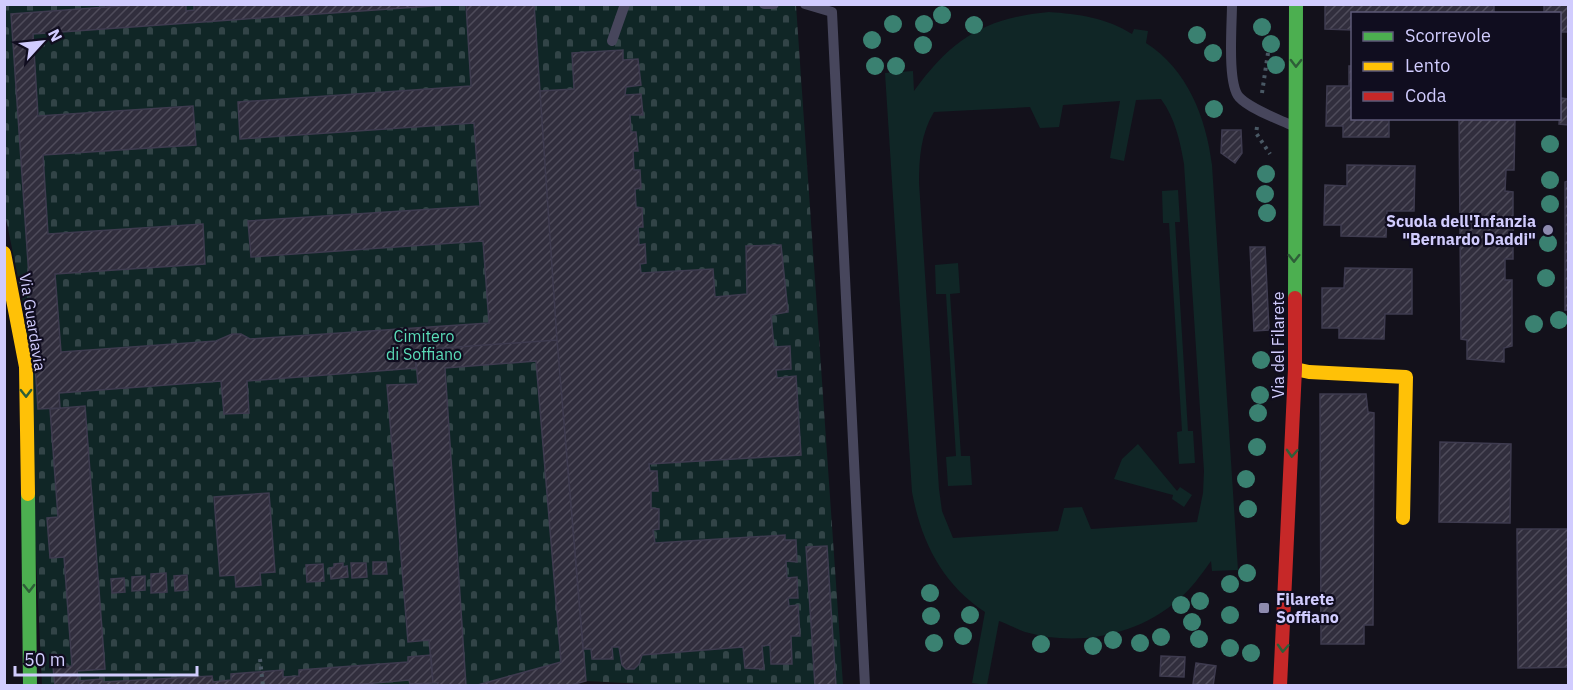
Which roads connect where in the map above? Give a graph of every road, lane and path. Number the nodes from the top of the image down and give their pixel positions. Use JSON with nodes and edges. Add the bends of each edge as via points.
{"nodes":[{"id":1,"x":625,"y":4,"type":"edge"},
{"id":2,"x":764,"y":4,"type":"edge"},
{"id":3,"x":774,"y":4,"type":"edge"},
{"id":4,"x":805,"y":4,"type":"edge"},
{"id":5,"x":1232,"y":4,"type":"edge"},
{"id":6,"x":1296,"y":4,"type":"edge"},
{"id":7,"x":612,"y":41,"type":"dead end"},
{"id":8,"x":1295,"y":126,"type":"junction"},
{"id":9,"x":4,"y":253,"type":"edge"},
{"id":10,"x":1295,"y":369,"type":"junction"},
{"id":11,"x":1403,"y":518,"type":"dead end"},
{"id":12,"x":260,"y":659,"type":"dead end"},
{"id":13,"x":30,"y":686,"type":"edge"},
{"id":14,"x":263,"y":686,"type":"edge"},
{"id":15,"x":865,"y":686,"type":"edge"},
{"id":16,"x":1280,"y":686,"type":"edge"}],
"edges":[{"from":1,"to":7,"type":"lane"},
{"from":2,"to":3,"type":"lane"},
{"from":4,"to":15,"type":"lane","via":[[832,12]]},
{"from":5,"to":8,"type":"lane","via":[[1232,83],[1239,97]]},
{"from":6,"to":8,"type":"street","name":"Via del Filarete","one_way":true},
{"from":8,"to":10,"type":"street","name":"Via del Filarete","one_way":true},
{"from":9,"to":13,"type":"street","name":"Via Guardavia","one_way":true,"via":[[26,367]]},
{"from":10,"to":11,"type":"street","via":[[1406,377]]},
{"from":10,"to":16,"type":"street","name":"Via del Filarete","one_way":true},
{"from":12,"to":14,"type":"path"}]}
